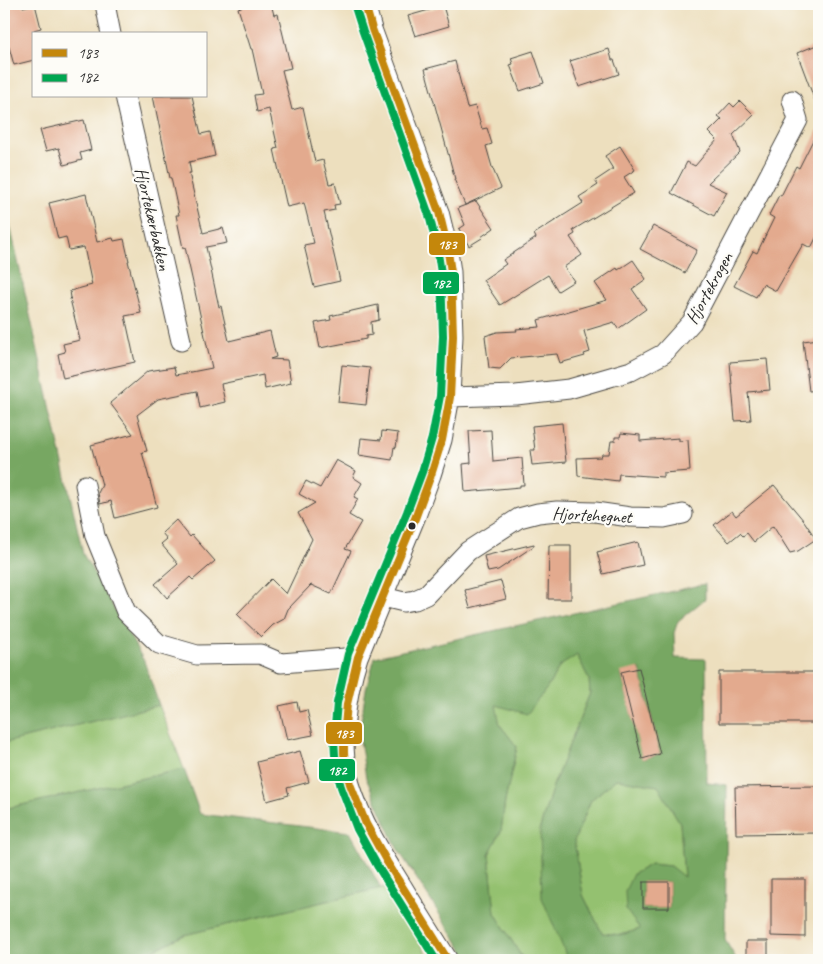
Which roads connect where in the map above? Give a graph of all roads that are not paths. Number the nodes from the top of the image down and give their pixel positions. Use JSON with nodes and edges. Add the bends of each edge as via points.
{"nodes":[{"id":1,"x":105,"y":4,"type":"edge"},
{"id":2,"x":365,"y":4,"type":"edge"},
{"id":3,"x":111,"y":32,"type":"edge"},
{"id":4,"x":126,"y":98,"type":"edge"},
{"id":5,"x":792,"y":100,"type":"dead end"},
{"id":6,"x":181,"y":342,"type":"dead end"},
{"id":7,"x":450,"y":397,"type":"junction"},
{"id":8,"x":85,"y":485,"type":"dead end"},
{"id":9,"x":683,"y":514,"type":"dead end"},
{"id":10,"x":383,"y":597,"type":"junction"},
{"id":11,"x":358,"y":657,"type":"junction"},
{"id":12,"x":448,"y":960,"type":"edge"}],
"edges":[{"from":1,"to":3,"type":"street"},
{"from":2,"to":7,"type":"street","via":[[439,212],[447,245],[453,336]]},
{"from":4,"to":6,"type":"street","name":"Hjortekærbakken"},
{"from":5,"to":7,"type":"street","name":"Hjortekrogen","via":[[798,120],[692,322],[663,354],[631,371],[569,389]]},
{"from":7,"to":10,"type":"street","via":[[431,475]]},
{"from":8,"to":11,"type":"street","via":[[95,536],[126,612],[159,644],[197,655],[260,654],[281,663]]},
{"from":9,"to":10,"type":"street","name":"Hjortehegnet","via":[[664,518],[576,511],[538,512],[519,518],[468,551],[426,594],[404,602]]},
{"from":10,"to":11,"type":"street"},
{"from":11,"to":12,"type":"street","via":[[352,675],[344,737],[350,784],[372,836]]}]}
